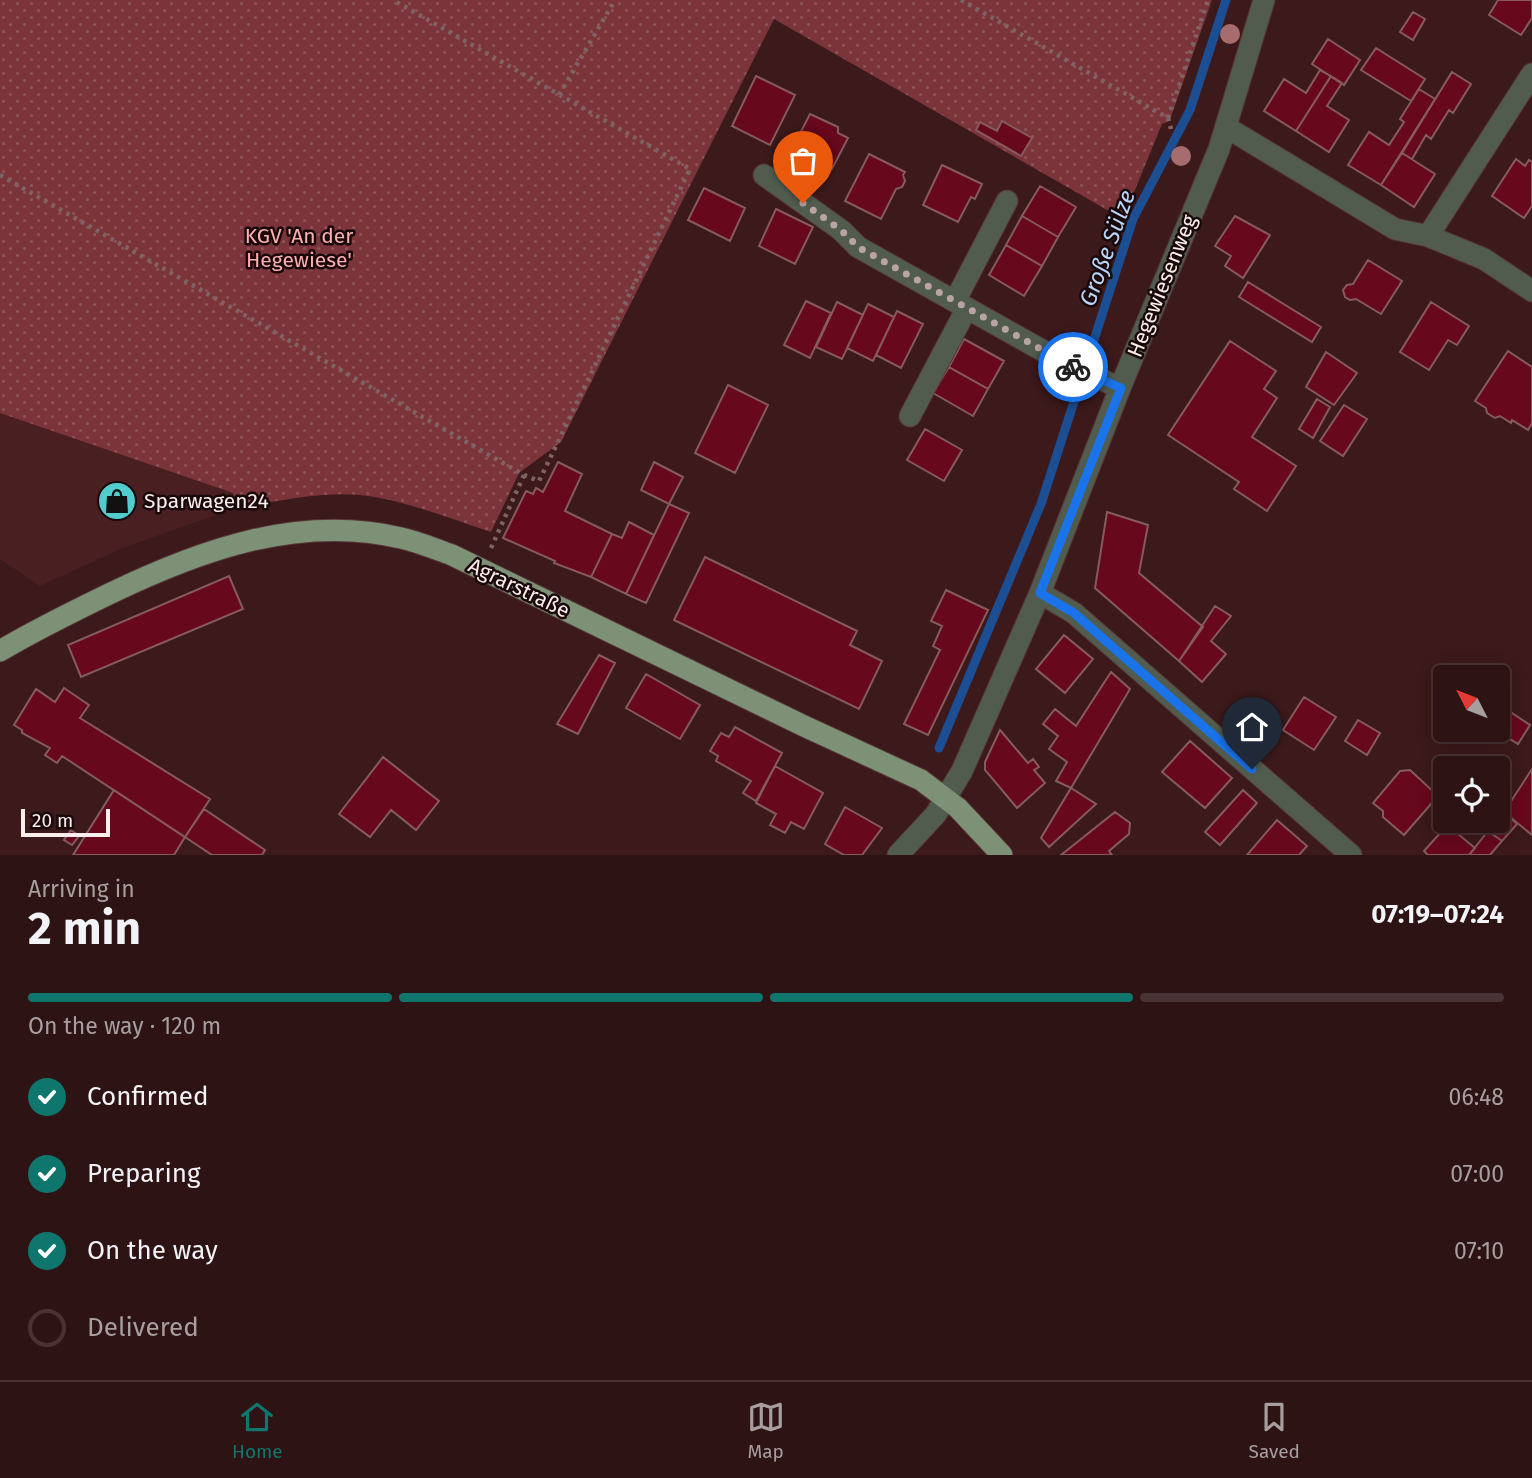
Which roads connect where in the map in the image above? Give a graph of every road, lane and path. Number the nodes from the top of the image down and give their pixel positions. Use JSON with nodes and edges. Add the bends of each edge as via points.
{"nodes":[{"id":1,"x":394,"y":0,"type":"edge"},
{"id":2,"x":615,"y":0,"type":"edge"},
{"id":3,"x":961,"y":0,"type":"edge"},
{"id":4,"x":1208,"y":0,"type":"edge"},
{"id":5,"x":1264,"y":0,"type":"edge"},
{"id":6,"x":1532,"y":74,"type":"edge"},
{"id":7,"x":559,"y":95,"type":"junction"},
{"id":8,"x":1168,"y":118,"type":"junction"},
{"id":9,"x":1226,"y":127,"type":"junction"},
{"id":10,"x":1171,"y":129,"type":"dead end"},
{"id":11,"x":0,"y":175,"type":"edge"},
{"id":12,"x":764,"y":176,"type":"dead end"},
{"id":13,"x":1007,"y":201,"type":"dead end"},
{"id":14,"x":1428,"y":236,"type":"junction"},
{"id":15,"x":1532,"y":290,"type":"edge"},
{"id":16,"x":961,"y":304,"type":"junction"},
{"id":17,"x":1121,"y":388,"type":"junction"},
{"id":18,"x":910,"y":416,"type":"dead end"},
{"id":19,"x":524,"y":475,"type":"junction"},
{"id":20,"x":481,"y":570,"type":"junction"},
{"id":21,"x":1040,"y":593,"type":"junction"},
{"id":22,"x":0,"y":651,"type":"edge"},
{"id":23,"x":946,"y":799,"type":"junction"},
{"id":24,"x":898,"y":855,"type":"edge"},
{"id":25,"x":1002,"y":855,"type":"edge"},
{"id":26,"x":1351,"y":855,"type":"edge"}],
"edges":[{"from":1,"to":7,"type":"path"},
{"from":2,"to":7,"type":"path"},
{"from":3,"to":8,"type":"path"},
{"from":4,"to":8,"type":"path"},
{"from":5,"to":9,"type":"street","name":"Hegewiesenweg"},
{"from":6,"to":14,"type":"street"},
{"from":7,"to":19,"type":"path","via":[[690,169],[539,481]]},
{"from":8,"to":10,"type":"path"},
{"from":9,"to":14,"type":"street","via":[[1395,229]]},
{"from":9,"to":17,"type":"street","name":"Hegewiesenweg"},
{"from":11,"to":19,"type":"path"},
{"from":12,"to":16,"type":"street","via":[[858,247]]},
{"from":13,"to":16,"type":"street"},
{"from":14,"to":15,"type":"street","via":[[1484,259]]},
{"from":16,"to":17,"type":"street","via":[[1063,362]]},
{"from":16,"to":18,"type":"street"},
{"from":17,"to":21,"type":"street","name":"Hegewiesenweg"},
{"from":19,"to":20,"type":"path"},
{"from":20,"to":22,"type":"main road","name":"Agrarstraße","via":[[427,546],[390,536],[354,531],[282,533],[232,544],[158,572]]},
{"from":20,"to":23,"type":"main road","name":"Agrarstraße","via":[[896,768]]},
{"from":21,"to":23,"type":"street","name":"Hegewiesenweg"},
{"from":21,"to":26,"type":"street","via":[[1074,613]]},
{"from":23,"to":24,"type":"street","name":"Hegewiesenweg"},
{"from":23,"to":25,"type":"main road","name":"Agrarstraße"}]}
